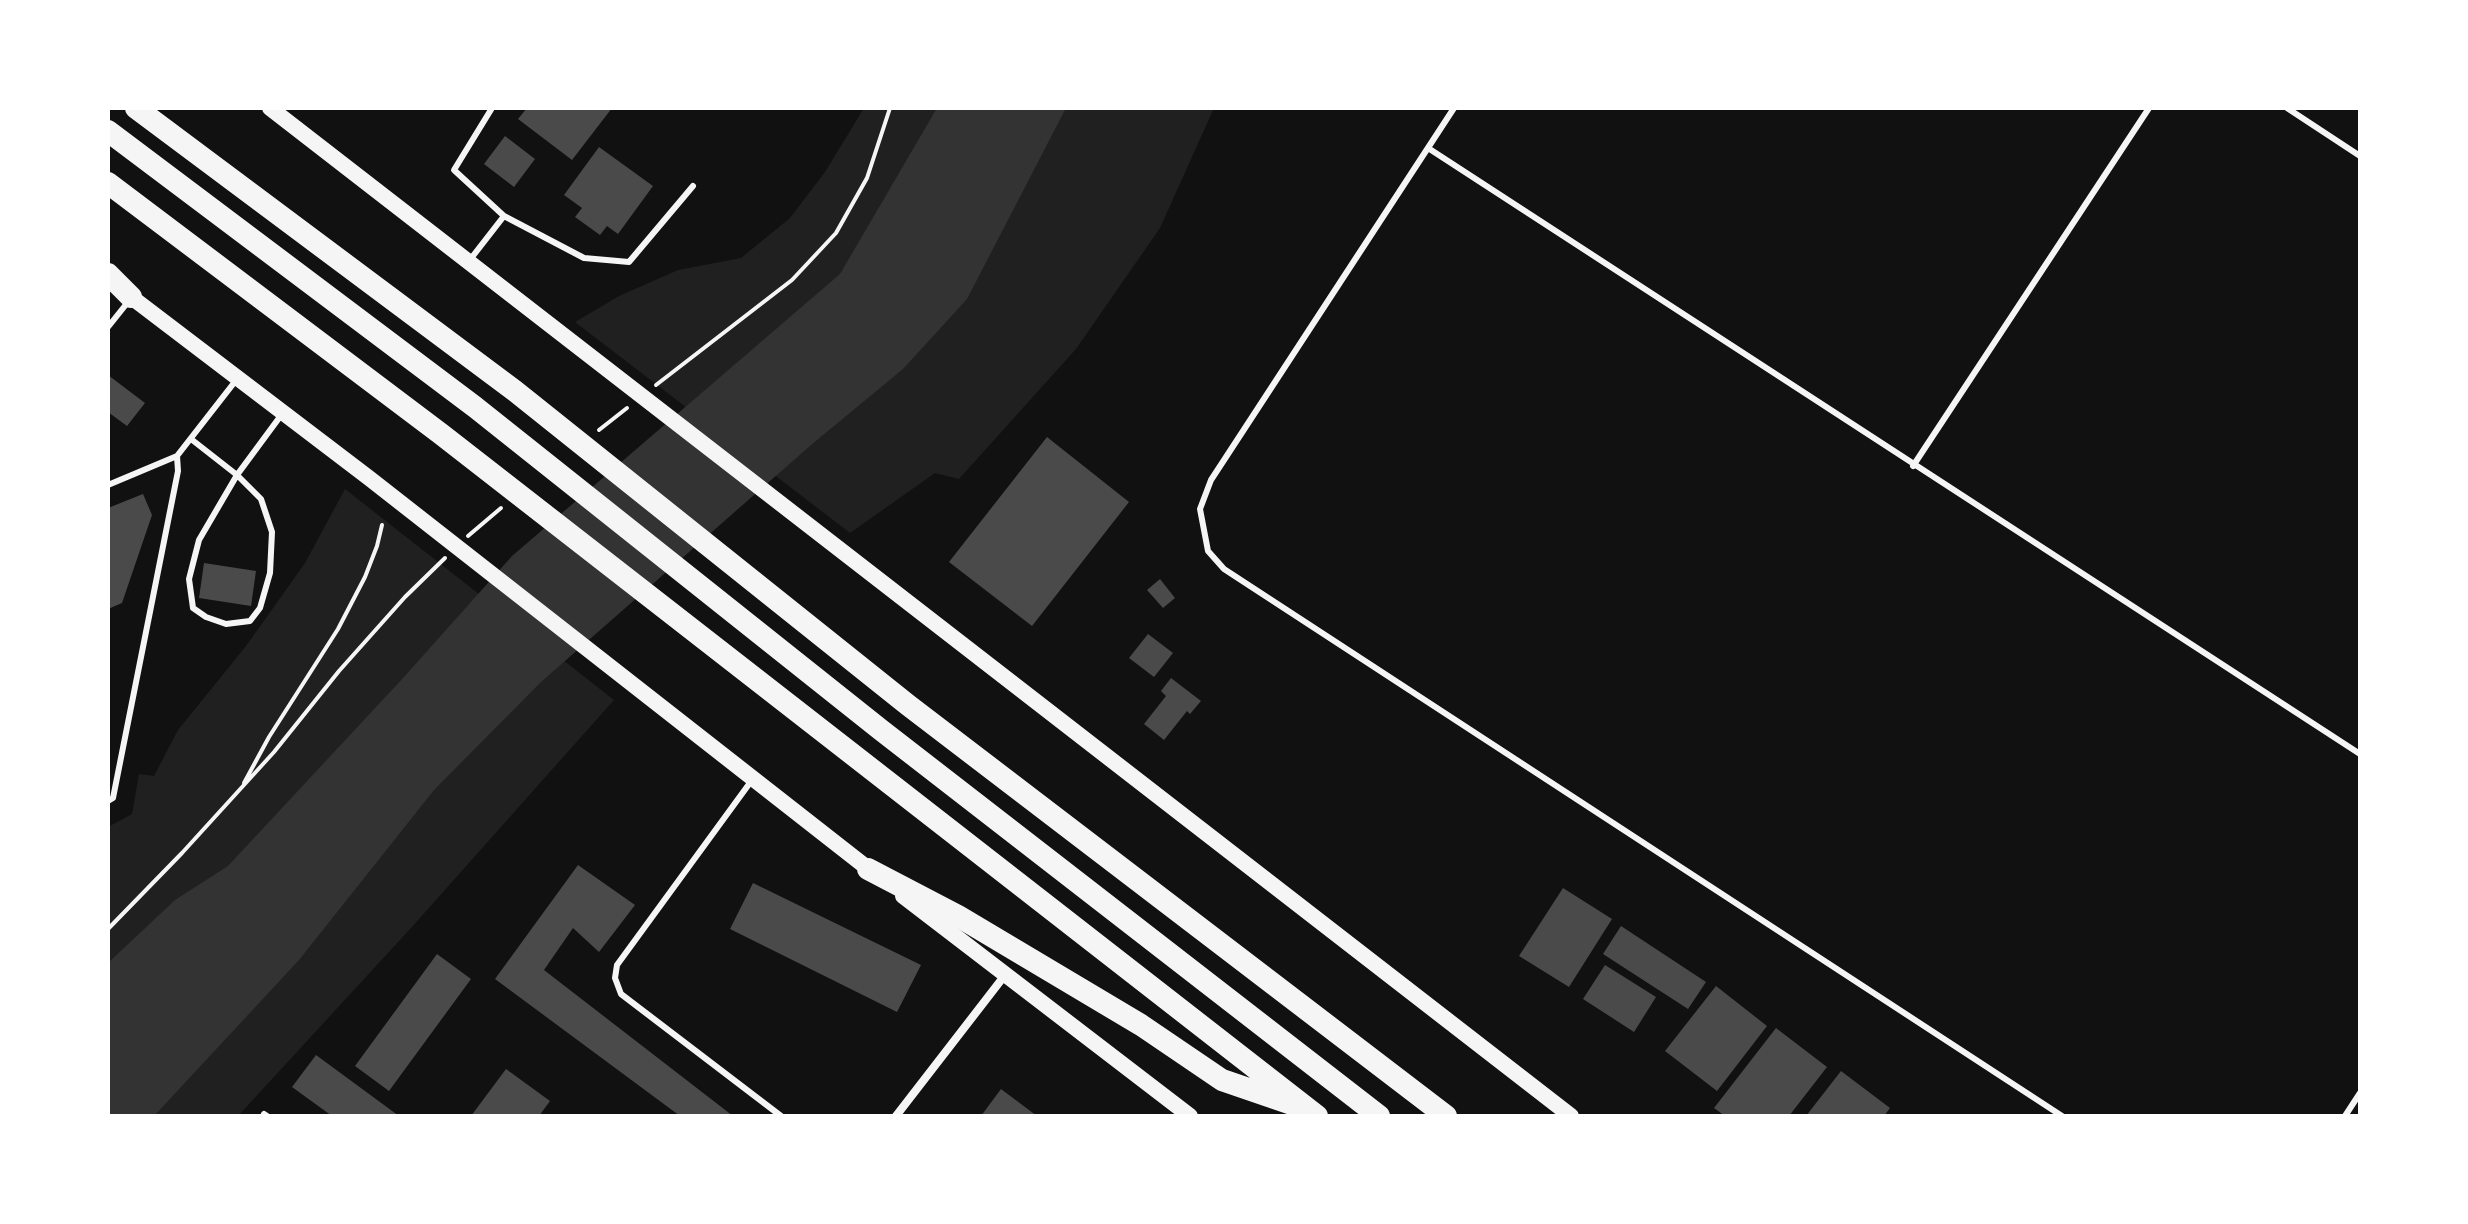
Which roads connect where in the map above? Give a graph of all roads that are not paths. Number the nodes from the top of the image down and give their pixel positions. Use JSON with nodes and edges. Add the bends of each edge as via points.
{"nodes":[{"id":1,"x":136,"y":108,"type":"edge"},
{"id":2,"x":270,"y":108,"type":"edge"},
{"id":3,"x":492,"y":108,"type":"edge"},
{"id":4,"x":1454,"y":108,"type":"edge"},
{"id":5,"x":2149,"y":108,"type":"edge"},
{"id":6,"x":2287,"y":108,"type":"edge"},
{"id":7,"x":108,"y":131,"type":"edge"},
{"id":8,"x":1428,"y":148,"type":"junction"},
{"id":9,"x":2360,"y":156,"type":"edge"},
{"id":10,"x":108,"y":183,"type":"edge"},
{"id":11,"x":693,"y":186,"type":"dead end"},
{"id":12,"x":504,"y":216,"type":"junction"},
{"id":13,"x":469,"y":261,"type":"junction"},
{"id":14,"x":108,"y":277,"type":"edge"},
{"id":15,"x":131,"y":297,"type":"junction"},
{"id":16,"x":108,"y":327,"type":"edge"},
{"id":17,"x":237,"y":379,"type":"junction"},
{"id":18,"x":282,"y":414,"type":"junction"},
{"id":19,"x":191,"y":439,"type":"junction"},
{"id":20,"x":177,"y":456,"type":"junction"},
{"id":21,"x":1913,"y":466,"type":"junction"},
{"id":22,"x":237,"y":475,"type":"junction"},
{"id":23,"x":108,"y":485,"type":"edge"},
{"id":24,"x":2360,"y":754,"type":"edge"},
{"id":25,"x":753,"y":778,"type":"junction"},
{"id":26,"x":108,"y":801,"type":"edge"},
{"id":27,"x":868,"y":869,"type":"junction"},
{"id":28,"x":1006,"y":974,"type":"junction"},
{"id":29,"x":2360,"y":1093,"type":"edge"},
{"id":30,"x":1312,"y":1112,"type":"edge"},
{"id":31,"x":781,"y":1116,"type":"edge"},
{"id":32,"x":896,"y":1116,"type":"edge"},
{"id":33,"x":1190,"y":1116,"type":"edge"},
{"id":34,"x":1379,"y":1116,"type":"edge"},
{"id":35,"x":1446,"y":1116,"type":"edge"},
{"id":36,"x":1571,"y":1116,"type":"edge"},
{"id":37,"x":2062,"y":1116,"type":"edge"},
{"id":38,"x":2345,"y":1116,"type":"edge"}],
"edges":[{"from":1,"to":35,"type":"highway","via":[[515,391],[908,705]]},
{"from":2,"to":13,"type":"main road"},
{"from":3,"to":12,"type":"lane","via":[[454,170]]},
{"from":4,"to":8,"type":"lane"},
{"from":5,"to":21,"type":"lane"},
{"from":6,"to":9,"type":"lane"},
{"from":7,"to":34,"type":"highway","via":[[475,407]]},
{"from":8,"to":21,"type":"lane"},
{"from":8,"to":37,"type":"lane","via":[[1211,480],[1200,509],[1208,551],[1224,569]]},
{"from":10,"to":30,"type":"highway","via":[[441,434]]},
{"from":11,"to":12,"type":"lane","via":[[629,262],[584,258]]},
{"from":12,"to":13,"type":"lane"},
{"from":13,"to":36,"type":"main road"},
{"from":14,"to":15,"type":"highway"},
{"from":15,"to":16,"type":"lane"},
{"from":15,"to":17,"type":"main road"},
{"from":17,"to":18,"type":"main road"},
{"from":17,"to":19,"type":"lane"},
{"from":18,"to":22,"type":"lane"},
{"from":18,"to":25,"type":"main road"},
{"from":19,"to":20,"type":"lane"},
{"from":19,"to":22,"type":"lane"},
{"from":20,"to":23,"type":"lane"},
{"from":20,"to":26,"type":"lane","via":[[113,798]]},
{"from":21,"to":24,"type":"lane"},
{"from":22,"to":22,"type":"lane","via":[[199,540],[189,579],[193,608],[226,624],[250,621],[260,608],[270,573],[272,532],[261,499]]},
{"from":25,"to":27,"type":"main road"},
{"from":25,"to":31,"type":"lane","via":[[617,965],[615,978],[621,994]]},
{"from":27,"to":28,"type":"main road"},
{"from":27,"to":30,"type":"highway","via":[[1141,1025],[1222,1080]]},
{"from":28,"to":32,"type":"street"},
{"from":28,"to":33,"type":"main road"},
{"from":29,"to":38,"type":"lane"}]}
